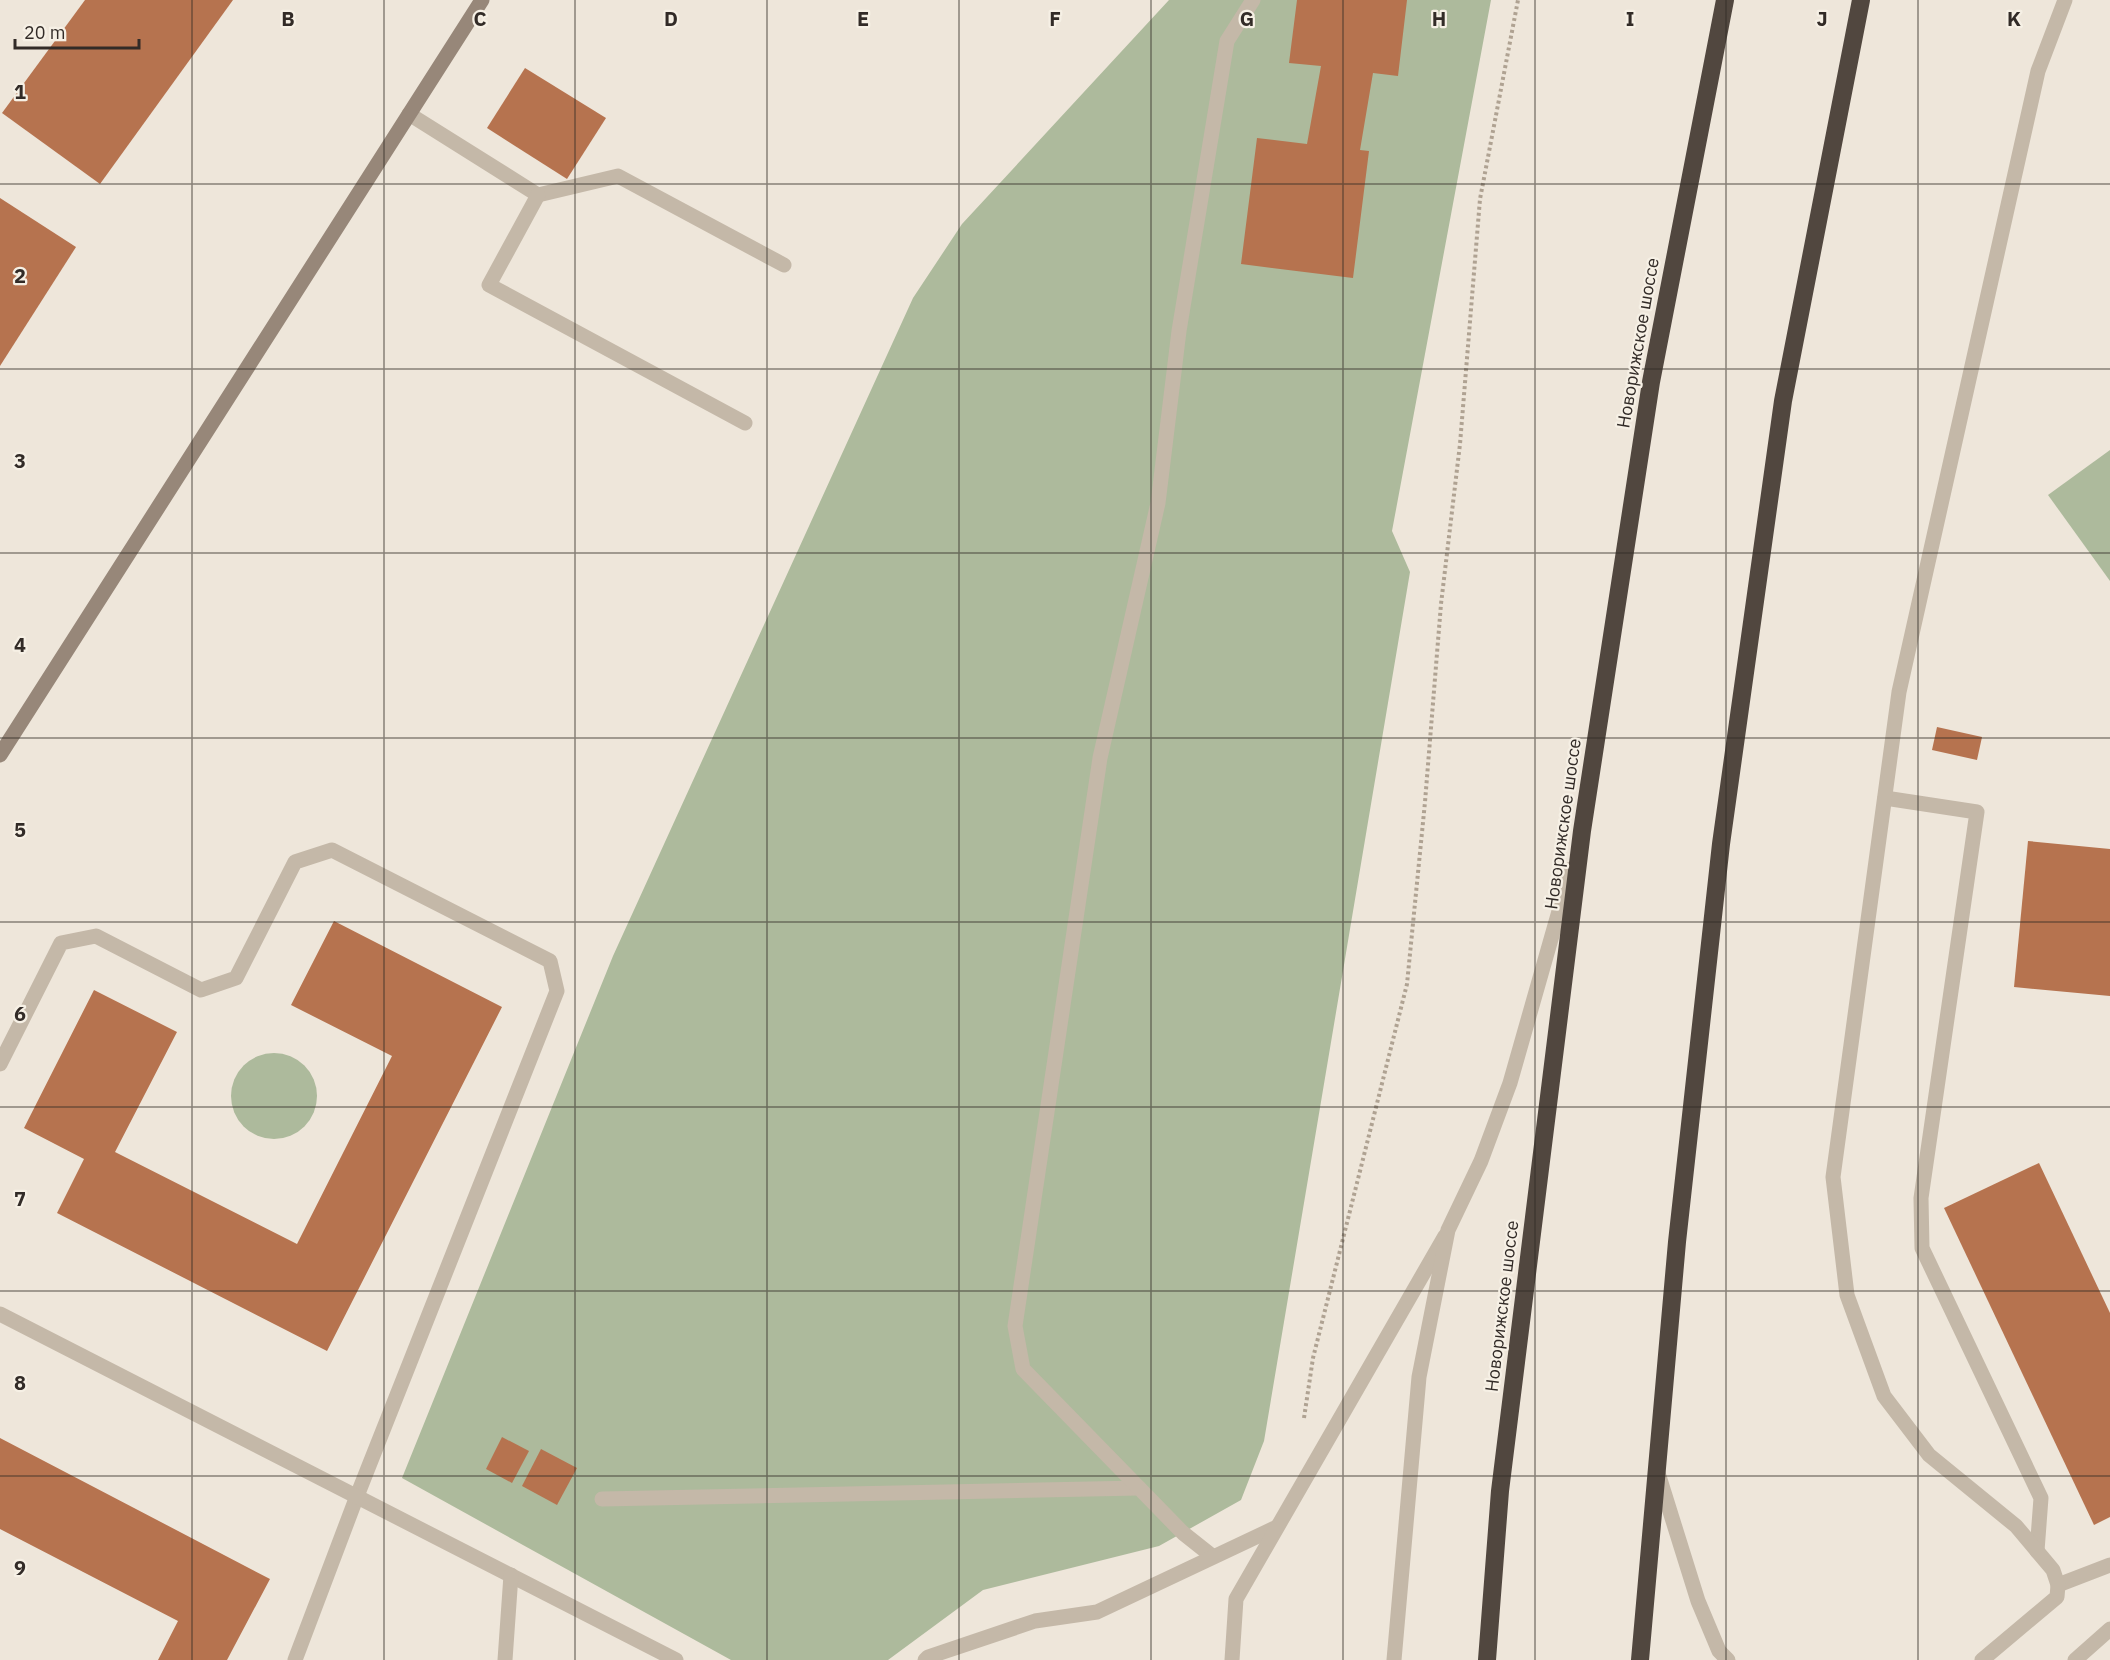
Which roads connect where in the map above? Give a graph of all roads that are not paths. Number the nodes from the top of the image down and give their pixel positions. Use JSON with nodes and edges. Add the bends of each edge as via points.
{"nodes":[{"id":1,"x":482,"y":0,"type":"edge"},
{"id":2,"x":1253,"y":0,"type":"edge"},
{"id":3,"x":1725,"y":0,"type":"edge"},
{"id":4,"x":1861,"y":0,"type":"edge"},
{"id":5,"x":2064,"y":0,"type":"edge"},
{"id":6,"x":409,"y":114,"type":"junction"},
{"id":7,"x":538,"y":195,"type":"junction"},
{"id":8,"x":784,"y":265,"type":"dead end"},
{"id":9,"x":745,"y":423,"type":"dead end"},
{"id":10,"x":0,"y":755,"type":"edge"},
{"id":11,"x":1885,"y":798,"type":"junction"},
{"id":12,"x":1582,"y":831,"type":"junction"},
{"id":13,"x":0,"y":1064,"type":"edge"},
{"id":14,"x":1448,"y":1230,"type":"junction"},
{"id":15,"x":0,"y":1314,"type":"edge"},
{"id":16,"x":1656,"y":1467,"type":"junction"},
{"id":17,"x":1139,"y":1488,"type":"junction"},
{"id":18,"x":357,"y":1496,"type":"junction"},
{"id":19,"x":602,"y":1499,"type":"dead end"},
{"id":20,"x":1277,"y":1527,"type":"junction"},
{"id":21,"x":2037,"y":1551,"type":"junction"},
{"id":22,"x":1212,"y":1556,"type":"junction"},
{"id":23,"x":2110,"y":1565,"type":"edge"},
{"id":24,"x":511,"y":1575,"type":"junction"},
{"id":25,"x":2058,"y":1585,"type":"junction"},
{"id":26,"x":2110,"y":1629,"type":"edge"},
{"id":27,"x":295,"y":1660,"type":"edge"},
{"id":28,"x":505,"y":1660,"type":"edge"},
{"id":29,"x":676,"y":1660,"type":"edge"},
{"id":30,"x":925,"y":1660,"type":"edge"},
{"id":31,"x":1232,"y":1660,"type":"edge"},
{"id":32,"x":1394,"y":1660,"type":"edge"},
{"id":33,"x":1487,"y":1660,"type":"edge"},
{"id":34,"x":1640,"y":1660,"type":"edge"},
{"id":35,"x":1728,"y":1660,"type":"edge"},
{"id":36,"x":1982,"y":1660,"type":"edge"},
{"id":37,"x":2075,"y":1660,"type":"edge"}],
"edges":[{"from":1,"to":6,"type":"street"},
{"from":2,"to":17,"type":"street","via":[[1227,41],[1179,332],[1158,503],[1100,758],[1015,1326],[1023,1369]]},
{"from":3,"to":12,"type":"highway","name":"Новорижское шоссе","via":[[1651,382]]},
{"from":4,"to":16,"type":"highway","via":[[1776,448],[1721,844]]},
{"from":5,"to":11,"type":"street","via":[[2038,71],[1899,693]]},
{"from":6,"to":7,"type":"street"},
{"from":6,"to":10,"type":"street"},
{"from":7,"to":8,"type":"street","via":[[618,176]]},
{"from":7,"to":9,"type":"street","via":[[489,285]]},
{"from":11,"to":21,"type":"street","via":[[1833,1177],[1847,1295],[1884,1396],[1929,1455],[2016,1526]]},
{"from":11,"to":21,"type":"street","via":[[1977,812],[1921,1198],[1922,1248],[2041,1498]]},
{"from":12,"to":14,"type":"street","via":[[1510,1083],[1481,1161]]},
{"from":12,"to":33,"type":"highway","name":"Новорижское шоссе","via":[[1500,1491]]},
{"from":13,"to":18,"type":"street","via":[[61,943],[96,936],[201,990],[236,978],[295,862],[332,850],[550,961],[557,991]]},
{"from":14,"to":20,"type":"street"},
{"from":14,"to":32,"type":"street","via":[[1419,1377]]},
{"from":15,"to":18,"type":"street"},
{"from":16,"to":34,"type":"highway"},
{"from":16,"to":35,"type":"street","via":[[1698,1601],[1719,1651]]},
{"from":17,"to":19,"type":"street"},
{"from":17,"to":22,"type":"street"},
{"from":18,"to":24,"type":"street"},
{"from":18,"to":27,"type":"street"},
{"from":20,"to":22,"type":"street"},
{"from":20,"to":31,"type":"street","via":[[1236,1599]]},
{"from":21,"to":25,"type":"street","via":[[2053,1570]]},
{"from":22,"to":30,"type":"street","via":[[1097,1612],[1035,1621]]},
{"from":23,"to":25,"type":"street"},
{"from":24,"to":28,"type":"street"},
{"from":24,"to":29,"type":"street"},
{"from":25,"to":36,"type":"street","via":[[2057,1597]]},
{"from":26,"to":37,"type":"street"}]}
